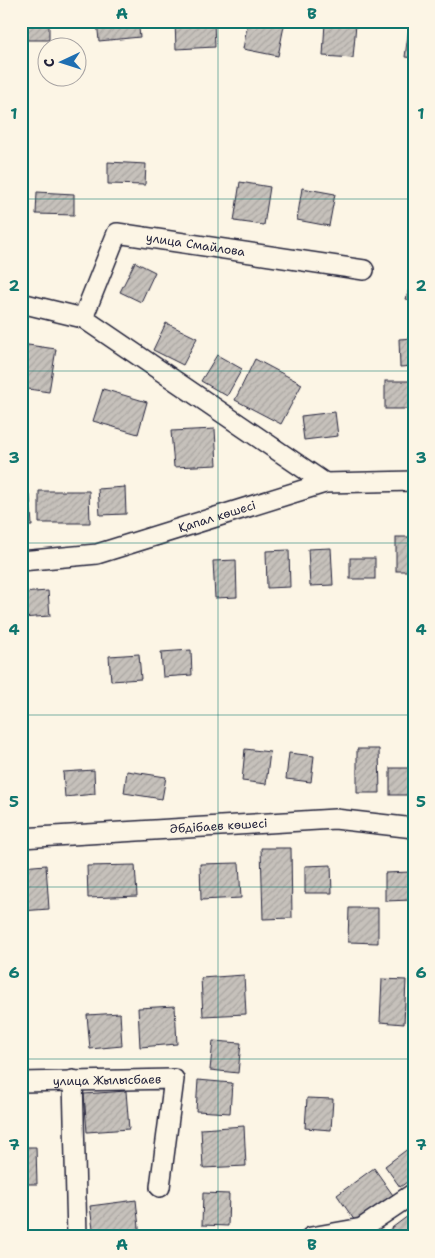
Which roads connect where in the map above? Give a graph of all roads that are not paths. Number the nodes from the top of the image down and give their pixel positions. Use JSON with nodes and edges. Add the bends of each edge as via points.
{"nodes":[{"id":1,"x":364,"y":270,"type":"dead end"},
{"id":2,"x":21,"y":303,"type":"edge"},
{"id":3,"x":84,"y":318,"type":"junction"},
{"id":4,"x":414,"y":481,"type":"edge"},
{"id":5,"x":325,"y":484,"type":"junction"},
{"id":6,"x":21,"y":562,"type":"edge"},
{"id":7,"x":414,"y":828,"type":"edge"},
{"id":8,"x":21,"y":838,"type":"edge"},
{"id":9,"x":73,"y":1080,"type":"junction"},
{"id":10,"x":21,"y":1082,"type":"edge"},
{"id":11,"x":160,"y":1187,"type":"dead end"},
{"id":12,"x":414,"y":1193,"type":"edge"},
{"id":13,"x":77,"y":1237,"type":"edge"},
{"id":14,"x":311,"y":1237,"type":"edge"}],
"edges":[{"from":1,"to":3,"type":"street","name":"улица Смайлова","via":[[117,233]]},
{"from":2,"to":3,"type":"street"},
{"from":3,"to":5,"type":"street"},
{"from":4,"to":5,"type":"street","name":"Қапал көшесі"},
{"from":5,"to":6,"type":"street","name":"Қапал көшесі","via":[[97,554]]},
{"from":7,"to":8,"type":"street","name":"Әбдібаев көшесі","via":[[335,819]]},
{"from":9,"to":10,"type":"street","name":"улица Жылысбаев"},
{"from":9,"to":11,"type":"street","name":"улица Жылысбаев","via":[[174,1079]]},
{"from":9,"to":13,"type":"street"},
{"from":12,"to":14,"type":"street","via":[[362,1228]]}]}
